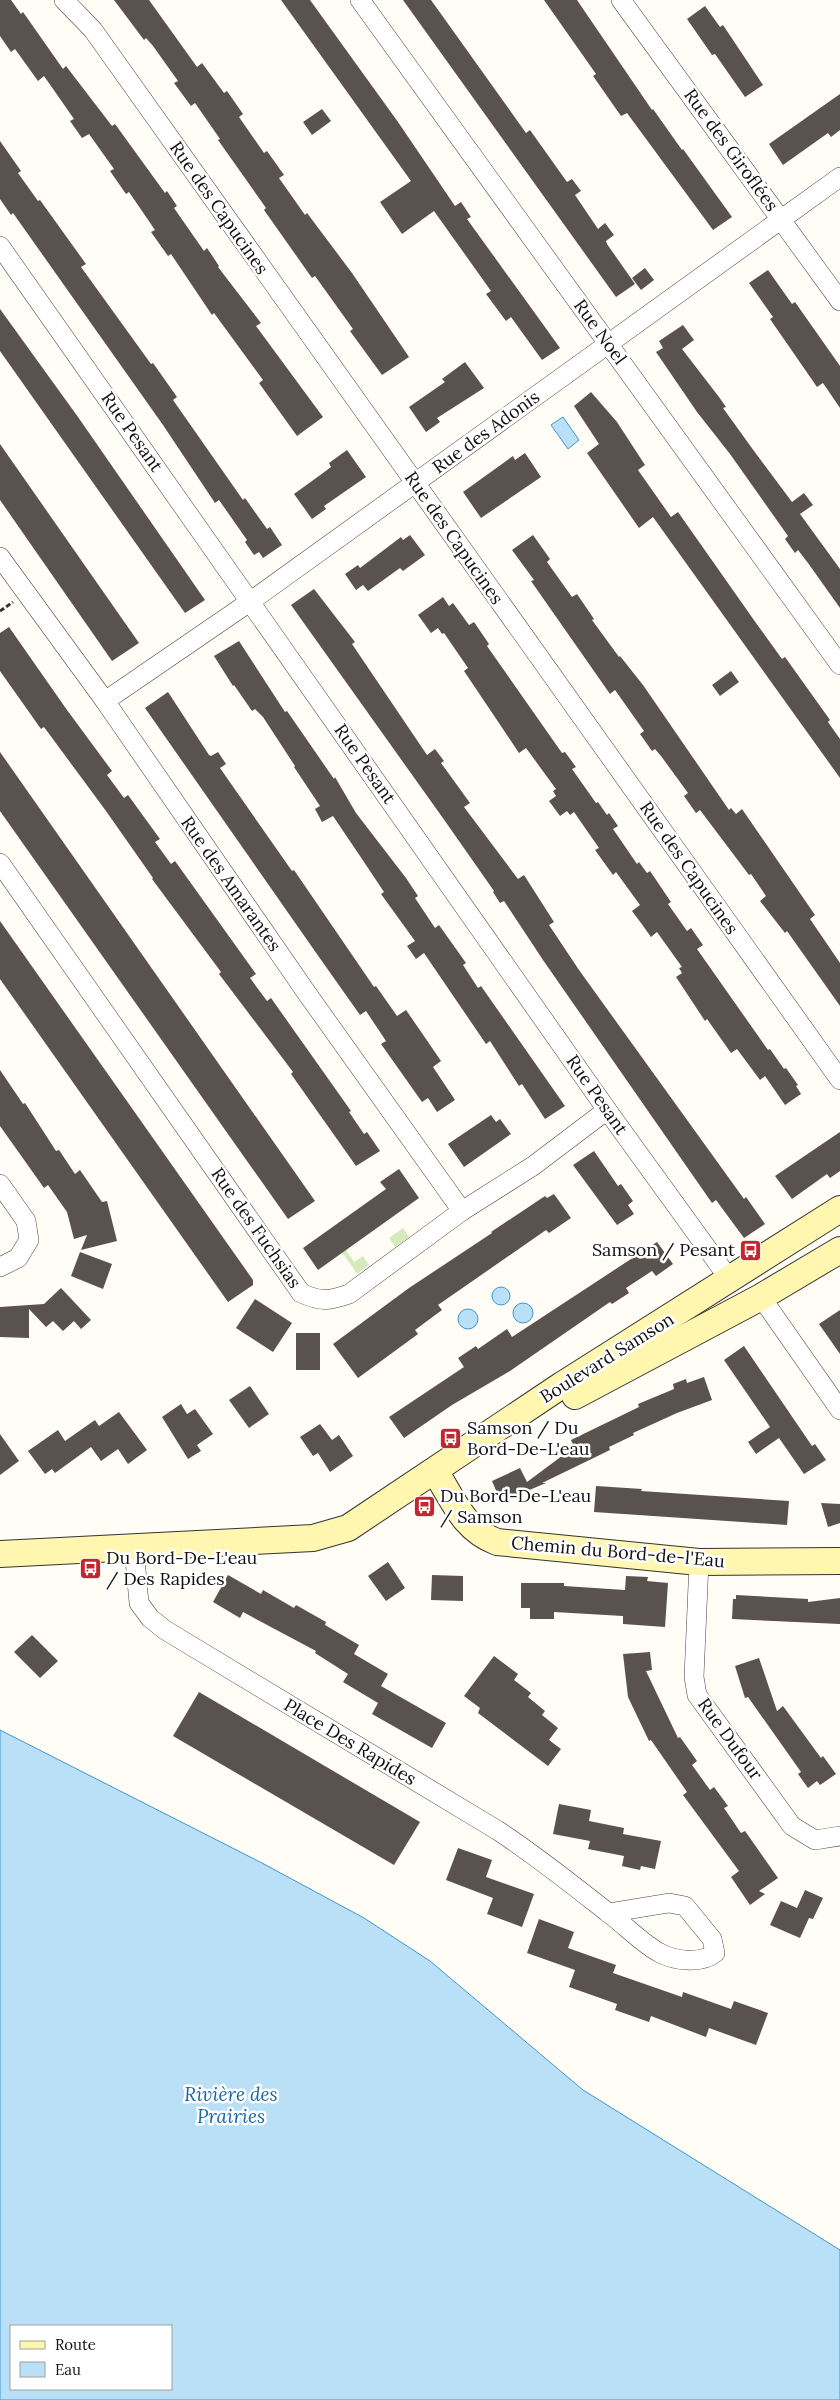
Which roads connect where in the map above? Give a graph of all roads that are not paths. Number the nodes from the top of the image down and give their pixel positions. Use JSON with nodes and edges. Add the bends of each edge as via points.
{"nodes":[{"id":1,"x":64,"y":0,"type":"edge"},
{"id":2,"x":360,"y":0,"type":"edge"},
{"id":3,"x":621,"y":0,"type":"edge"},
{"id":4,"x":840,"y":178,"type":"edge"},
{"id":5,"x":782,"y":220,"type":"junction"},
{"id":6,"x":0,"y":246,"type":"edge"},
{"id":7,"x":840,"y":300,"type":"edge"},
{"id":8,"x":609,"y":344,"type":"junction"},
{"id":9,"x":415,"y":483,"type":"junction"},
{"id":10,"x":0,"y":557,"type":"edge"},
{"id":11,"x":251,"y":601,"type":"junction"},
{"id":12,"x":840,"y":665,"type":"edge"},
{"id":13,"x":105,"y":701,"type":"junction"},
{"id":14,"x":0,"y":863,"type":"edge"},
{"id":15,"x":840,"y":1080,"type":"edge"},
{"id":16,"x":607,"y":1110,"type":"junction"},
{"id":17,"x":0,"y":1184,"type":"edge"},
{"id":18,"x":840,"y":1209,"type":"edge"},
{"id":19,"x":462,"y":1211,"type":"junction"},
{"id":20,"x":840,"y":1250,"type":"edge"},
{"id":21,"x":0,"y":1266,"type":"edge"},
{"id":22,"x":730,"y":1280,"type":"junction"},
{"id":23,"x":761,"y":1297,"type":"junction"},
{"id":24,"x":840,"y":1410,"type":"edge"},
{"id":25,"x":435,"y":1471,"type":"junction"},
{"id":26,"x":134,"y":1548,"type":"junction"},
{"id":27,"x":0,"y":1554,"type":"edge"},
{"id":28,"x":840,"y":1560,"type":"edge"},
{"id":29,"x":699,"y":1562,"type":"junction"},
{"id":30,"x":840,"y":1836,"type":"edge"},
{"id":31,"x":608,"y":1913,"type":"junction"}],
"edges":[{"from":1,"to":9,"type":"street","name":"Rue des Capucines","via":[[93,30]]},
{"from":2,"to":8,"type":"street","name":"Rue Noel"},
{"from":3,"to":5,"type":"street","name":"Rue des Giroflées"},
{"from":4,"to":5,"type":"street","name":"Rue des Adonis"},
{"from":5,"to":7,"type":"street","name":"Rue des Giroflées"},
{"from":5,"to":8,"type":"street","name":"Rue des Adonis"},
{"from":6,"to":11,"type":"street","name":"Rue Pesant"},
{"from":8,"to":9,"type":"street","name":"Rue des Adonis"},
{"from":8,"to":12,"type":"street","name":"Rue Noel"},
{"from":9,"to":11,"type":"street","name":"Rue des Adonis"},
{"from":9,"to":15,"type":"street","name":"Rue des Capucines"},
{"from":10,"to":13,"type":"street","name":"Rue des Amarantes"},
{"from":11,"to":13,"type":"street","name":"Rue des Adonis"},
{"from":11,"to":16,"type":"street","name":"Rue Pesant"},
{"from":13,"to":19,"type":"street","name":"Rue des Amarantes"},
{"from":14,"to":19,"type":"street","name":"Rue des Fuchsias","via":[[301,1292],[316,1300],[333,1300],[349,1294]]},
{"from":16,"to":19,"type":"street","name":"Rue des Fuchsias","via":[[533,1166]]},
{"from":16,"to":22,"type":"street","name":"Rue Pesant"},
{"from":17,"to":21,"type":"street","via":[[26,1221],[29,1240],[18,1258]]},
{"from":18,"to":22,"type":"street","name":"Boulevard Samson"},
{"from":20,"to":23,"type":"street","name":"Boulevard Samson"},
{"from":22,"to":25,"type":"street","name":"Boulevard Samson","via":[[562,1385]]},
{"from":23,"to":24,"type":"street"},
{"from":23,"to":25,"type":"street","name":"Boulevard Samson"},
{"from":25,"to":26,"type":"street","via":[[348,1528],[313,1538]]},
{"from":25,"to":29,"type":"street","name":"Chemin du Bord-de-l'Eau","via":[[470,1527],[497,1542]]},
{"from":26,"to":27,"type":"street"},
{"from":26,"to":31,"type":"street","name":"Place Des Rapides","via":[[139,1603],[165,1630],[497,1830],[535,1855]]},
{"from":28,"to":29,"type":"street","name":"Chemin du Bord-de-l'Eau"},
{"from":29,"to":30,"type":"street","name":"Rue Dufour","via":[[694,1677],[698,1695],[792,1826],[815,1840]]},
{"from":31,"to":31,"type":"street","name":"Place Des Rapides","via":[[660,1953],[699,1961],[714,1953],[712,1939],[685,1906],[670,1903]]}]}
